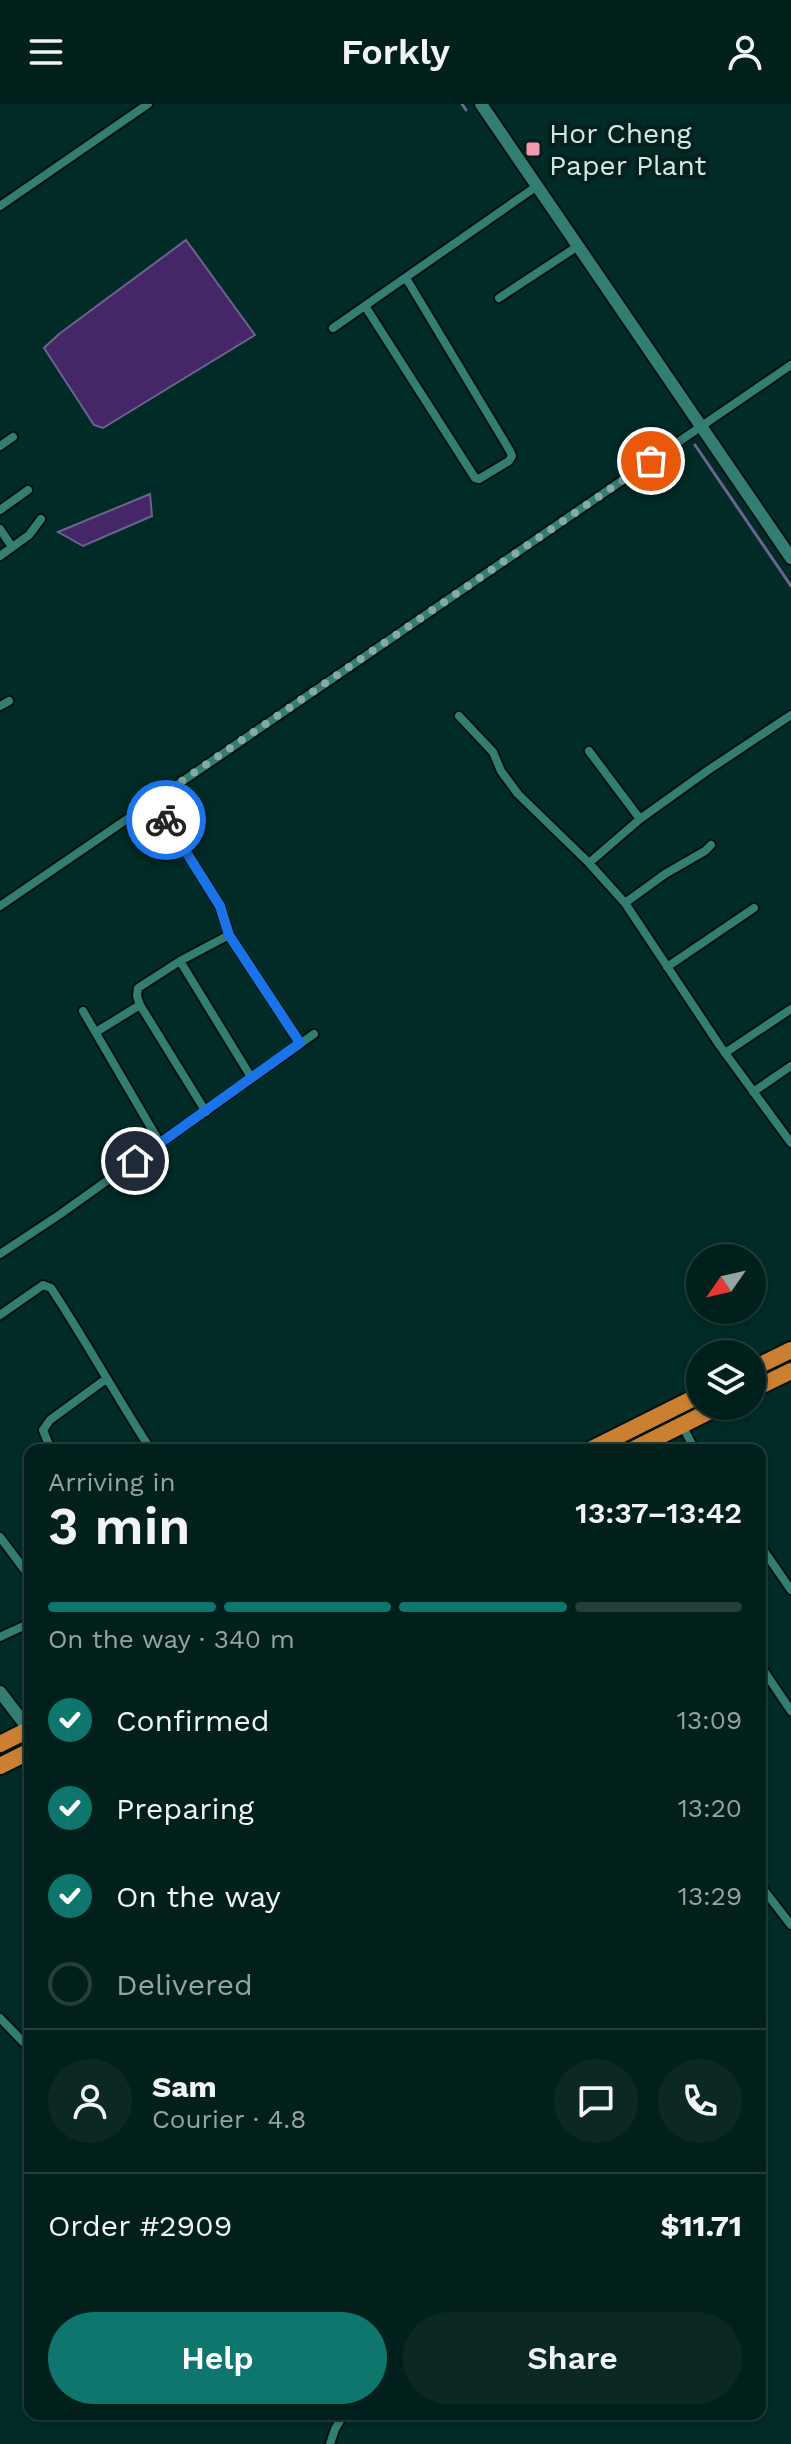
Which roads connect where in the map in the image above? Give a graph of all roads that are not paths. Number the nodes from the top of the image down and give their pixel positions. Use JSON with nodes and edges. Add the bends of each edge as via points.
{"nodes":[{"id":1,"x":148,"y":104,"type":"edge"},
{"id":2,"x":481,"y":104,"type":"edge"},
{"id":3,"x":537,"y":186,"type":"junction"},
{"id":4,"x":0,"y":206,"type":"edge"},
{"id":5,"x":578,"y":246,"type":"junction"},
{"id":6,"x":406,"y":278,"type":"junction"},
{"id":7,"x":499,"y":298,"type":"dead end"},
{"id":8,"x":365,"y":306,"type":"junction"},
{"id":9,"x":333,"y":328,"type":"dead end"},
{"id":10,"x":791,"y":365,"type":"edge"},
{"id":11,"x":701,"y":426,"type":"junction"},
{"id":12,"x":13,"y":437,"type":"dead end"},
{"id":13,"x":0,"y":446,"type":"edge"},
{"id":14,"x":28,"y":490,"type":"dead end"},
{"id":15,"x":0,"y":510,"type":"edge"},
{"id":16,"x":41,"y":519,"type":"dead end"},
{"id":17,"x":0,"y":529,"type":"edge"},
{"id":18,"x":12,"y":547,"type":"junction"},
{"id":19,"x":0,"y":556,"type":"edge"},
{"id":20,"x":791,"y":558,"type":"edge"},
{"id":21,"x":791,"y":715,"type":"edge"},
{"id":22,"x":459,"y":716,"type":"dead end"},
{"id":23,"x":589,"y":751,"type":"dead end"},
{"id":24,"x":154,"y":800,"type":"junction"},
{"id":25,"x":640,"y":819,"type":"junction"},
{"id":26,"x":711,"y":845,"type":"dead end"},
{"id":27,"x":589,"y":863,"type":"junction"},
{"id":28,"x":625,"y":903,"type":"junction"},
{"id":29,"x":0,"y":906,"type":"edge"},
{"id":30,"x":754,"y":908,"type":"dead end"},
{"id":31,"x":229,"y":935,"type":"junction"},
{"id":32,"x":180,"y":961,"type":"junction"},
{"id":33,"x":667,"y":967,"type":"junction"},
{"id":34,"x":140,"y":1005,"type":"junction"},
{"id":35,"x":791,"y":1009,"type":"edge"},
{"id":36,"x":83,"y":1011,"type":"dead end"},
{"id":37,"x":96,"y":1032,"type":"junction"},
{"id":38,"x":314,"y":1034,"type":"dead end"},
{"id":39,"x":300,"y":1043,"type":"junction"},
{"id":40,"x":725,"y":1053,"type":"junction"},
{"id":41,"x":791,"y":1066,"type":"edge"},
{"id":42,"x":251,"y":1077,"type":"junction"},
{"id":43,"x":753,"y":1092,"type":"junction"},
{"id":44,"x":206,"y":1112,"type":"junction"},
{"id":45,"x":160,"y":1143,"type":"junction"},
{"id":46,"x":791,"y":1143,"type":"edge"},
{"id":47,"x":0,"y":1254,"type":"edge"},
{"id":48,"x":0,"y":1315,"type":"edge"},
{"id":49,"x":791,"y":1350,"type":"edge"},
{"id":50,"x":766,"y":1362,"type":"edge"},
{"id":51,"x":791,"y":1371,"type":"edge"},
{"id":52,"x":106,"y":1379,"type":"junction"},
{"id":53,"x":766,"y":1383,"type":"edge"},
{"id":54,"x":686,"y":1402,"type":"edge"},
{"id":55,"x":692,"y":1420,"type":"edge"},
{"id":56,"x":682,"y":1425,"type":"junction"},
{"id":57,"x":49,"y":1444,"type":"edge"},
{"id":58,"x":147,"y":1444,"type":"edge"},
{"id":59,"x":602,"y":1444,"type":"edge"},
{"id":60,"x":644,"y":1444,"type":"edge"},
{"id":61,"x":692,"y":1444,"type":"edge"},
{"id":62,"x":0,"y":1537,"type":"edge"},
{"id":63,"x":766,"y":1554,"type":"edge"},
{"id":64,"x":24,"y":1569,"type":"edge"},
{"id":65,"x":791,"y":1590,"type":"edge"},
{"id":66,"x":24,"y":1626,"type":"edge"},
{"id":67,"x":0,"y":1637,"type":"edge"},
{"id":68,"x":766,"y":1674,"type":"edge"},
{"id":69,"x":0,"y":1692,"type":"edge"},
{"id":70,"x":791,"y":1711,"type":"edge"},
{"id":71,"x":24,"y":1722,"type":"edge"},
{"id":72,"x":24,"y":1733,"type":"edge"},
{"id":73,"x":0,"y":1744,"type":"edge"},
{"id":74,"x":24,"y":1754,"type":"edge"},
{"id":75,"x":0,"y":1766,"type":"edge"},
{"id":76,"x":766,"y":1893,"type":"edge"},
{"id":77,"x":791,"y":1925,"type":"edge"},
{"id":78,"x":0,"y":2018,"type":"edge"},
{"id":79,"x":24,"y":2043,"type":"edge"},
{"id":80,"x":340,"y":2420,"type":"edge"},
{"id":81,"x":330,"y":2444,"type":"edge"}],
"edges":[{"from":1,"to":4,"type":"street"},
{"from":2,"to":3,"type":"main road"},
{"from":3,"to":5,"type":"main road"},
{"from":3,"to":6,"type":"street"},
{"from":5,"to":7,"type":"street"},
{"from":5,"to":11,"type":"main road"},
{"from":6,"to":8,"type":"street"},
{"from":6,"to":8,"type":"street","via":[[510,451],[509,461],[475,478]]},
{"from":8,"to":9,"type":"street"},
{"from":10,"to":11,"type":"street"},
{"from":11,"to":20,"type":"main road"},
{"from":11,"to":24,"type":"street"},
{"from":12,"to":13,"type":"street"},
{"from":14,"to":15,"type":"street"},
{"from":16,"to":18,"type":"street"},
{"from":17,"to":18,"type":"street"},
{"from":18,"to":19,"type":"street"},
{"from":21,"to":25,"type":"street"},
{"from":22,"to":27,"type":"street","via":[[493,752],[518,794]]},
{"from":23,"to":25,"type":"street"},
{"from":24,"to":29,"type":"street"},
{"from":24,"to":31,"type":"street","via":[[220,906]]},
{"from":25,"to":27,"type":"street"},
{"from":26,"to":28,"type":"street"},
{"from":27,"to":28,"type":"street"},
{"from":28,"to":33,"type":"street"},
{"from":30,"to":33,"type":"street"},
{"from":31,"to":32,"type":"street"},
{"from":31,"to":39,"type":"street"},
{"from":32,"to":34,"type":"street","via":[[138,988]]},
{"from":32,"to":42,"type":"street"},
{"from":33,"to":40,"type":"street"},
{"from":34,"to":37,"type":"street"},
{"from":34,"to":44,"type":"street"},
{"from":35,"to":40,"type":"street"},
{"from":36,"to":37,"type":"street"},
{"from":37,"to":45,"type":"street"},
{"from":38,"to":39,"type":"street"},
{"from":39,"to":42,"type":"street"},
{"from":40,"to":43,"type":"street"},
{"from":41,"to":43,"type":"street"},
{"from":42,"to":44,"type":"street"},
{"from":43,"to":46,"type":"street"},
{"from":44,"to":45,"type":"street"},
{"from":45,"to":47,"type":"street"},
{"from":48,"to":52,"type":"street","via":[[37,1288],[51,1288]]},
{"from":49,"to":50,"type":"highway"},
{"from":51,"to":53,"type":"highway"},
{"from":52,"to":57,"type":"street","via":[[50,1420],[43,1430]]},
{"from":52,"to":58,"type":"street"},
{"from":54,"to":59,"type":"highway"},
{"from":55,"to":56,"type":"highway"},
{"from":56,"to":60,"type":"highway"},
{"from":56,"to":61,"type":"street"},
{"from":62,"to":64,"type":"street"},
{"from":63,"to":65,"type":"street"},
{"from":66,"to":67,"type":"street"},
{"from":68,"to":70,"type":"street"},
{"from":69,"to":71,"type":"main road"},
{"from":72,"to":73,"type":"highway"},
{"from":74,"to":75,"type":"highway"},
{"from":76,"to":77,"type":"street"},
{"from":78,"to":79,"type":"street"},
{"from":80,"to":81,"type":"street"}]}
